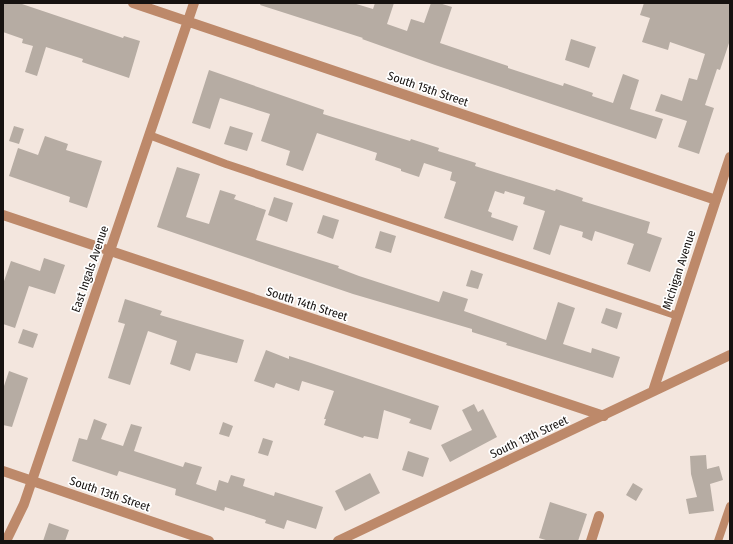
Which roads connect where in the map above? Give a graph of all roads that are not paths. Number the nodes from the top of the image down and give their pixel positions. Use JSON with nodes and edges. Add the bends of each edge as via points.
{"nodes":[{"id":1,"x":133,"y":3,"type":"edge"},
{"id":2,"x":194,"y":3,"type":"edge"},
{"id":3,"x":188,"y":22,"type":"junction"},
{"id":4,"x":149,"y":135,"type":"junction"},
{"id":5,"x":730,"y":157,"type":"edge"},
{"id":6,"x":716,"y":200,"type":"junction"},
{"id":7,"x":3,"y":215,"type":"edge"},
{"id":8,"x":110,"y":252,"type":"junction"},
{"id":9,"x":678,"y":316,"type":"junction"},
{"id":10,"x":730,"y":355,"type":"edge"},
{"id":11,"x":653,"y":391,"type":"junction"},
{"id":12,"x":604,"y":416,"type":"junction"},
{"id":13,"x":3,"y":471,"type":"edge"},
{"id":14,"x":32,"y":481,"type":"junction"},
{"id":15,"x":730,"y":506,"type":"edge"},
{"id":16,"x":599,"y":516,"type":"dead end"},
{"id":17,"x":6,"y":541,"type":"edge"},
{"id":18,"x":208,"y":541,"type":"edge"},
{"id":19,"x":338,"y":541,"type":"edge"},
{"id":20,"x":591,"y":541,"type":"edge"},
{"id":21,"x":718,"y":541,"type":"edge"}],
"edges":[{"from":1,"to":3,"type":"street","name":"South 15th Street"},
{"from":2,"to":3,"type":"street","name":"East Ingals Avenue"},
{"from":3,"to":4,"type":"street","name":"East Ingals Avenue"},
{"from":3,"to":6,"type":"street","name":"South 15th Street"},
{"from":4,"to":8,"type":"street","name":"East Ingals Avenue"},
{"from":4,"to":9,"type":"lane","via":[[234,167]]},
{"from":5,"to":6,"type":"street","name":"Michigan Avenue"},
{"from":6,"to":9,"type":"street","name":"Michigan Avenue"},
{"from":7,"to":8,"type":"street","name":"South 14th Street"},
{"from":8,"to":12,"type":"street","name":"South 14th Street"},
{"from":8,"to":14,"type":"street","name":"East Ingals Avenue"},
{"from":9,"to":11,"type":"street","name":"Michigan Avenue"},
{"from":10,"to":11,"type":"street","name":"South 13th Street"},
{"from":11,"to":12,"type":"street","name":"South 13th Street"},
{"from":12,"to":19,"type":"street","name":"South 13th Street"},
{"from":13,"to":14,"type":"street","name":"South 13th Street"},
{"from":14,"to":17,"type":"street","name":"East Ingals Avenue"},
{"from":14,"to":18,"type":"street","name":"South 13th Street"},
{"from":15,"to":21,"type":"lane"},
{"from":16,"to":20,"type":"street"}]}
